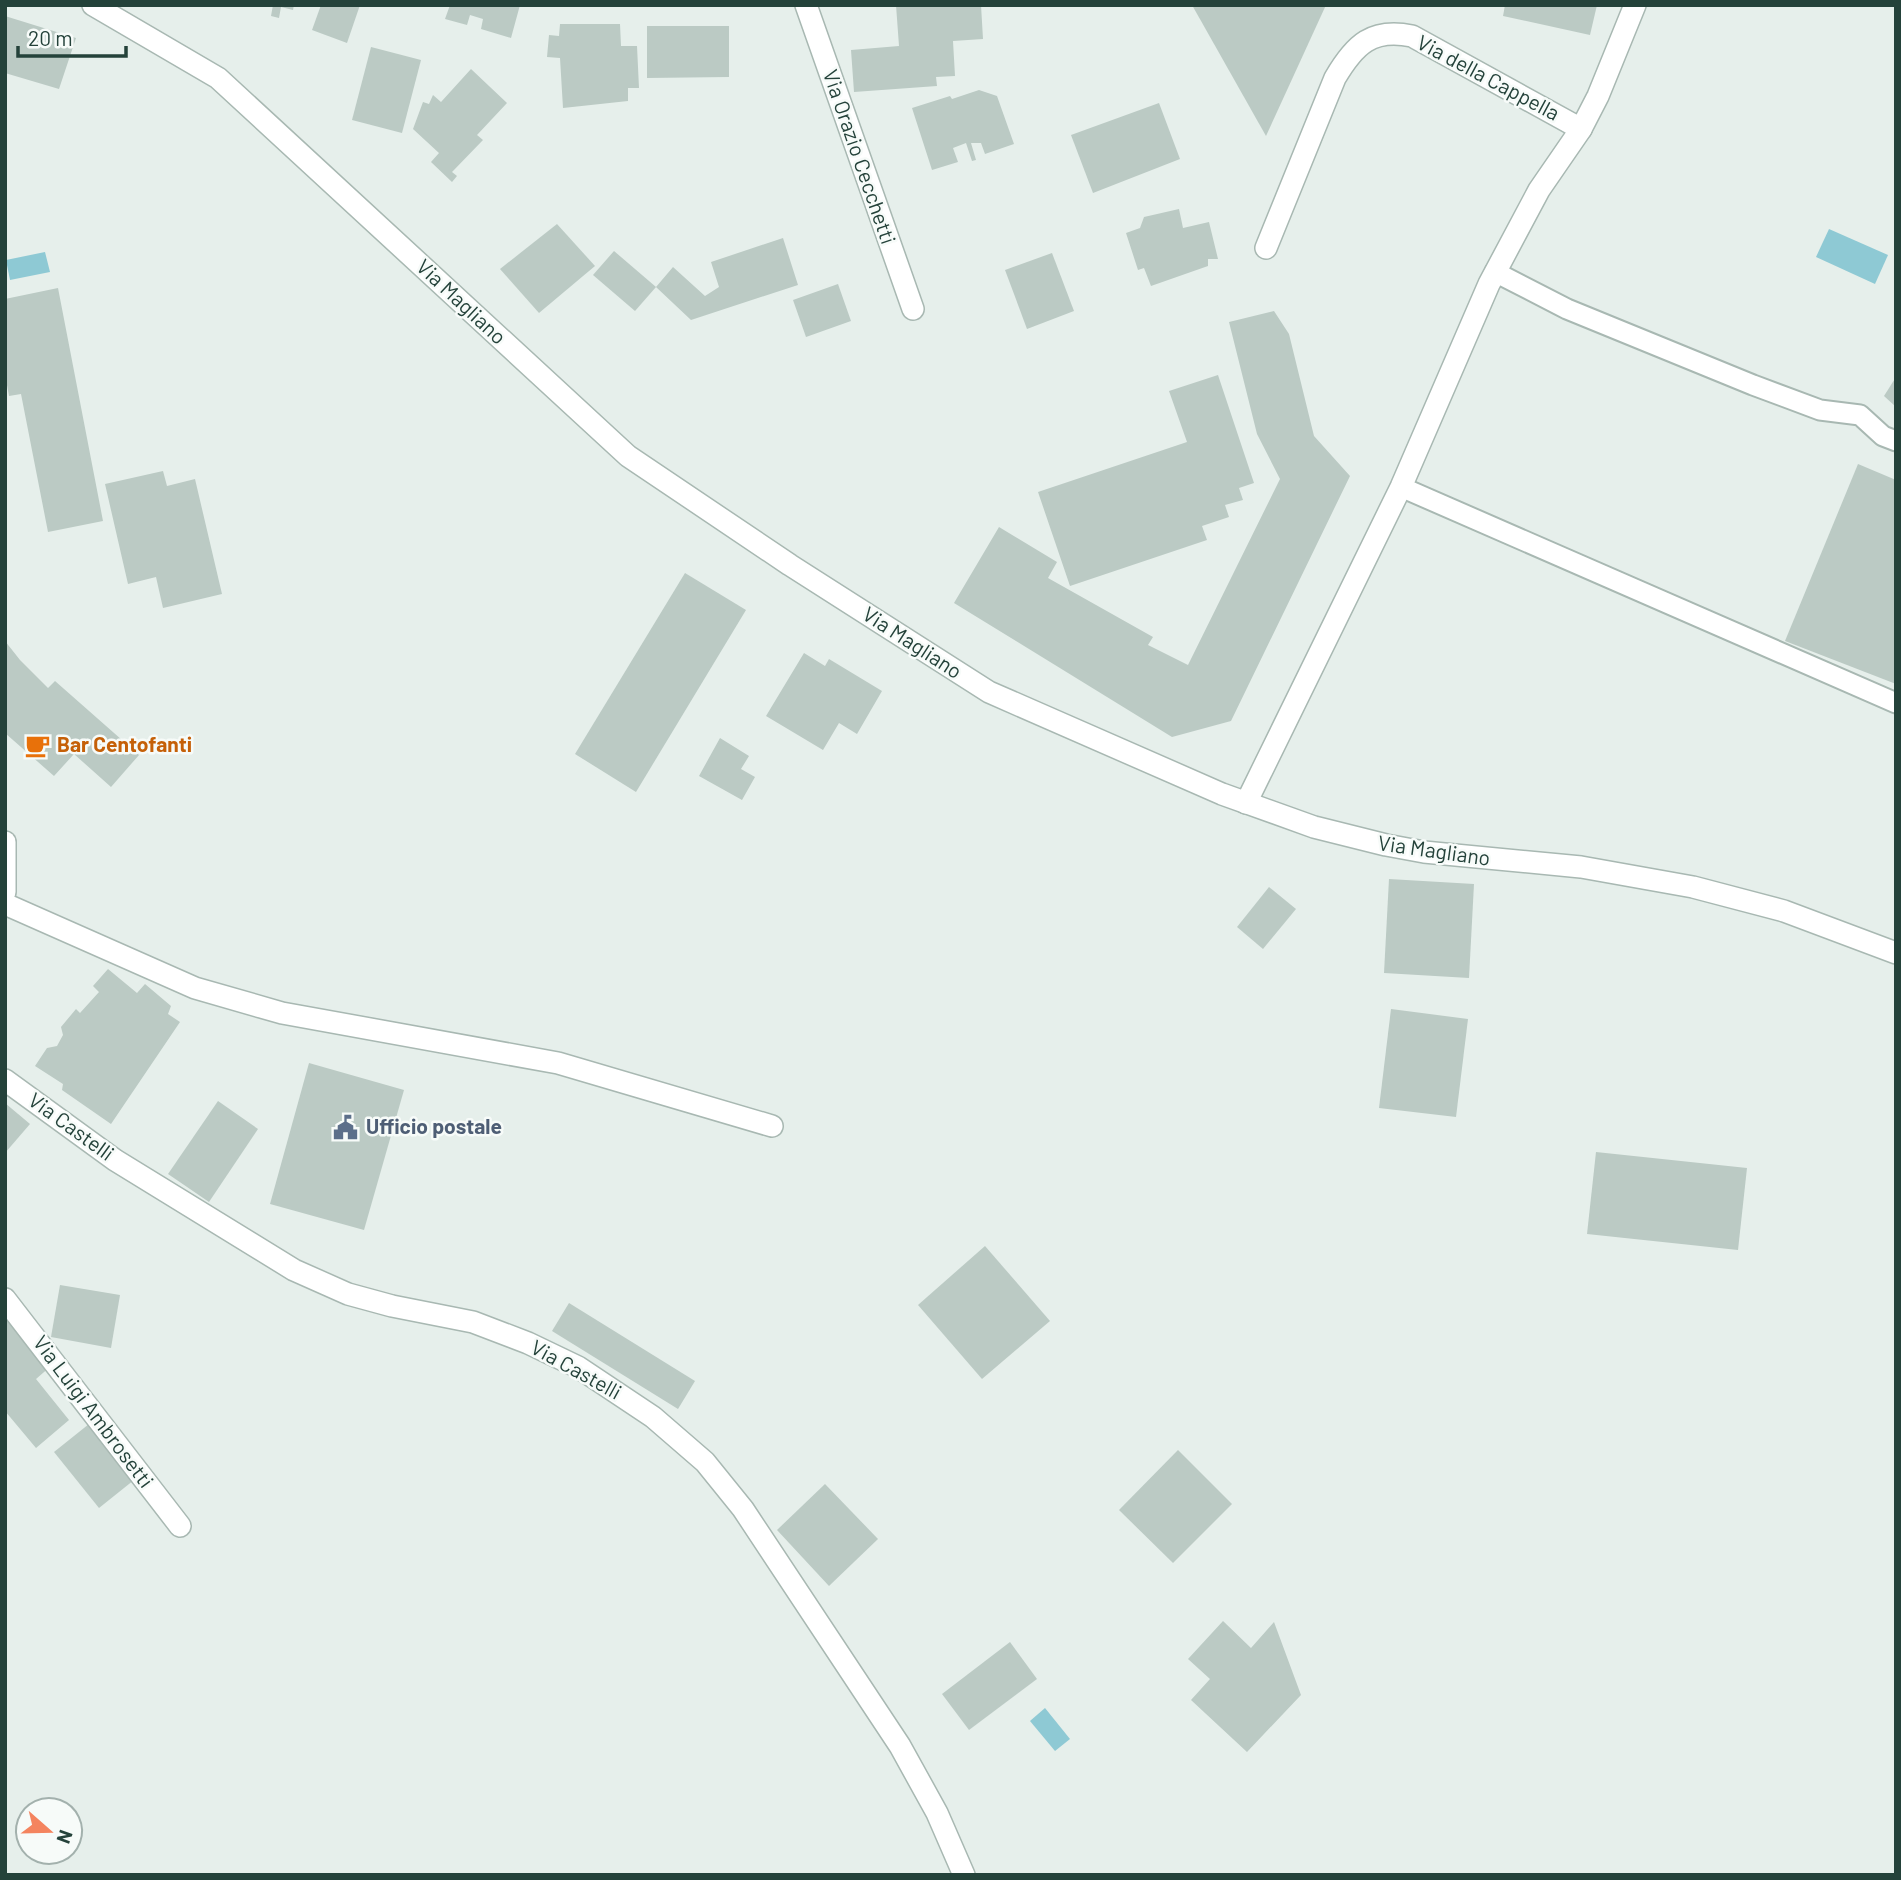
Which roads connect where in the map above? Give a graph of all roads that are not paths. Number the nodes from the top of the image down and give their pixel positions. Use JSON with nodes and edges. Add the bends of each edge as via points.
{"nodes":[{"id":1,"x":93,"y":5,"type":"edge"},
{"id":2,"x":806,"y":5,"type":"edge"},
{"id":3,"x":1635,"y":5,"type":"edge"},
{"id":4,"x":1581,"y":129,"type":"junction"},
{"id":5,"x":1266,"y":248,"type":"dead end"},
{"id":6,"x":1496,"y":272,"type":"junction"},
{"id":7,"x":913,"y":309,"type":"dead end"},
{"id":8,"x":1896,"y":441,"type":"edge"},
{"id":9,"x":1401,"y":487,"type":"junction"},
{"id":10,"x":1896,"y":703,"type":"edge"},
{"id":11,"x":1246,"y":803,"type":"junction"},
{"id":12,"x":5,"y":842,"type":"edge"},
{"id":13,"x":5,"y":892,"type":"edge"},
{"id":14,"x":5,"y":904,"type":"edge"},
{"id":15,"x":1896,"y":953,"type":"edge"},
{"id":16,"x":5,"y":1080,"type":"edge"},
{"id":17,"x":772,"y":1126,"type":"dead end"},
{"id":18,"x":5,"y":1299,"type":"edge"},
{"id":19,"x":180,"y":1526,"type":"dead end"},
{"id":20,"x":964,"y":1875,"type":"edge"}],
"edges":[{"from":1,"to":11,"type":"street","name":"Via Magliano","via":[[218,78],[628,456],[989,692]]},
{"from":2,"to":7,"type":"street","name":"Via Orazio Cecchetti"},
{"from":3,"to":4,"type":"street","name":"Via della Cappella"},
{"from":4,"to":5,"type":"street","name":"Via della Cappella","via":[[1412,36],[1393,32],[1374,36],[1359,46],[1335,78]]},
{"from":4,"to":6,"type":"street","via":[[1539,190]]},
{"from":6,"to":8,"type":"lane","via":[[1567,309],[1753,385],[1820,410],[1860,415]]},
{"from":6,"to":9,"type":"street"},
{"from":9,"to":10,"type":"lane"},
{"from":9,"to":11,"type":"street"},
{"from":11,"to":15,"type":"street","name":"Via Magliano","via":[[1386,845],[1581,867],[1693,887],[1784,911]]},
{"from":12,"to":13,"type":"street"},
{"from":14,"to":17,"type":"street","via":[[195,988],[282,1013],[558,1063]]},
{"from":16,"to":20,"type":"street","name":"Via Castelli","via":[[115,1160],[300,1273],[348,1294],[473,1322],[528,1343],[587,1373],[662,1424],[725,1483],[855,1674],[923,1787]]},
{"from":18,"to":19,"type":"street","name":"Via Luigi Ambrosetti"}]}
